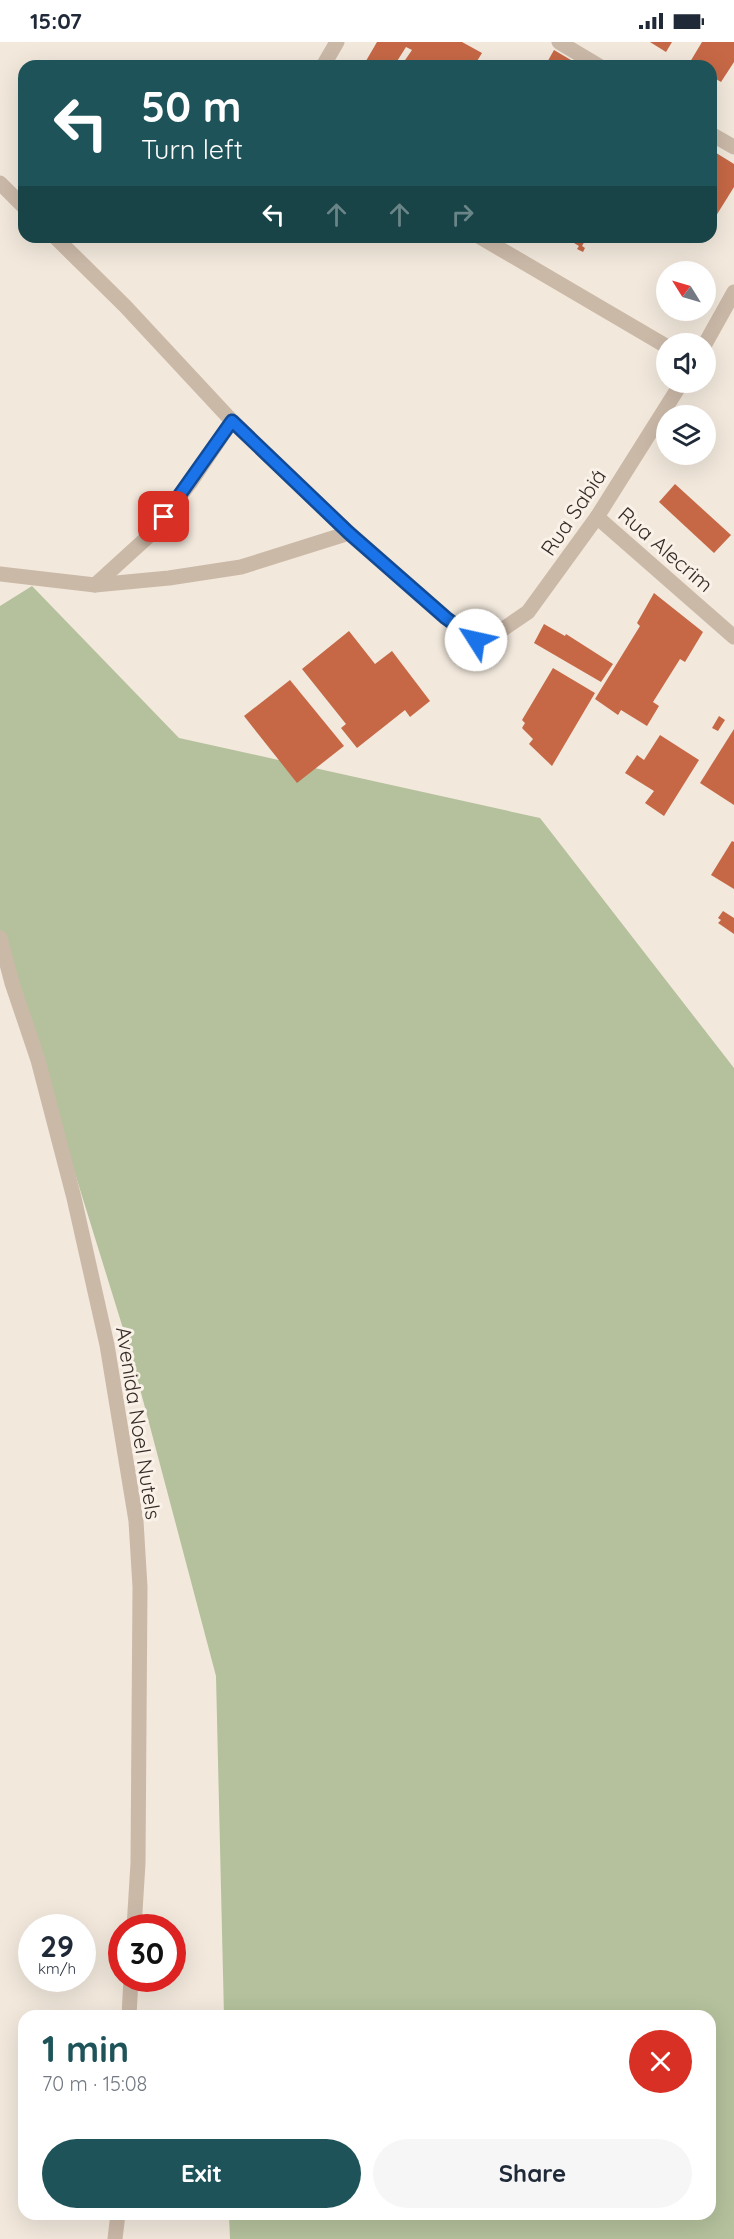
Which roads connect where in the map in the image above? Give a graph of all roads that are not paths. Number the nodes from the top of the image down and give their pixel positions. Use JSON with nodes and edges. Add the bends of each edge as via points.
{"nodes":[{"id":1,"x":337,"y":42,"type":"edge"},
{"id":2,"x":559,"y":42,"type":"edge"},
{"id":3,"x":326,"y":60,"type":"edge"},
{"id":4,"x":589,"y":60,"type":"edge"},
{"id":5,"x":717,"y":137,"type":"edge"},
{"id":6,"x":734,"y":147,"type":"edge"},
{"id":7,"x":0,"y":183,"type":"edge"},
{"id":8,"x":18,"y":201,"type":"edge"},
{"id":9,"x":61,"y":243,"type":"edge"},
{"id":10,"x":490,"y":243,"type":"edge"},
{"id":11,"x":734,"y":292,"type":"edge"},
{"id":12,"x":711,"y":333,"type":"edge"},
{"id":13,"x":656,"y":340,"type":"edge"},
{"id":14,"x":675,"y":393,"type":"edge"},
{"id":15,"x":232,"y":421,"type":"junction"},
{"id":16,"x":597,"y":517,"type":"junction"},
{"id":17,"x":349,"y":533,"type":"junction"},
{"id":18,"x":0,"y":574,"type":"edge"},
{"id":19,"x":95,"y":585,"type":"junction"},
{"id":20,"x":734,"y":637,"type":"edge"},
{"id":21,"x":0,"y":938,"type":"edge"},
{"id":22,"x":135,"y":1914,"type":"edge"},
{"id":23,"x":130,"y":1992,"type":"edge"},
{"id":24,"x":129,"y":2010,"type":"edge"},
{"id":25,"x":117,"y":2220,"type":"edge"},
{"id":26,"x":115,"y":2239,"type":"edge"}],
"edges":[{"from":1,"to":3,"type":"street"},
{"from":2,"to":4,"type":"street"},
{"from":5,"to":6,"type":"street"},
{"from":7,"to":8,"type":"street"},
{"from":9,"to":15,"type":"street"},
{"from":10,"to":13,"type":"street"},
{"from":11,"to":12,"type":"street"},
{"from":14,"to":16,"type":"street","name":"Rua Sabiá"},
{"from":15,"to":17,"type":"street"},
{"from":15,"to":19,"type":"street","via":[[151,534]]},
{"from":16,"to":17,"type":"street","name":"Rua Sabiá","via":[[528,612],[490,638],[476,640]]},
{"from":16,"to":20,"type":"street","name":"Rua Alecrim"},
{"from":17,"to":19,"type":"street","via":[[241,567]]},
{"from":18,"to":19,"type":"street"},
{"from":21,"to":22,"type":"street","name":"Avenida Noel Nutels","via":[[38,1060],[74,1198],[107,1345],[136,1521],[140,1598]]},
{"from":23,"to":24,"type":"street"},
{"from":25,"to":26,"type":"street"}]}
